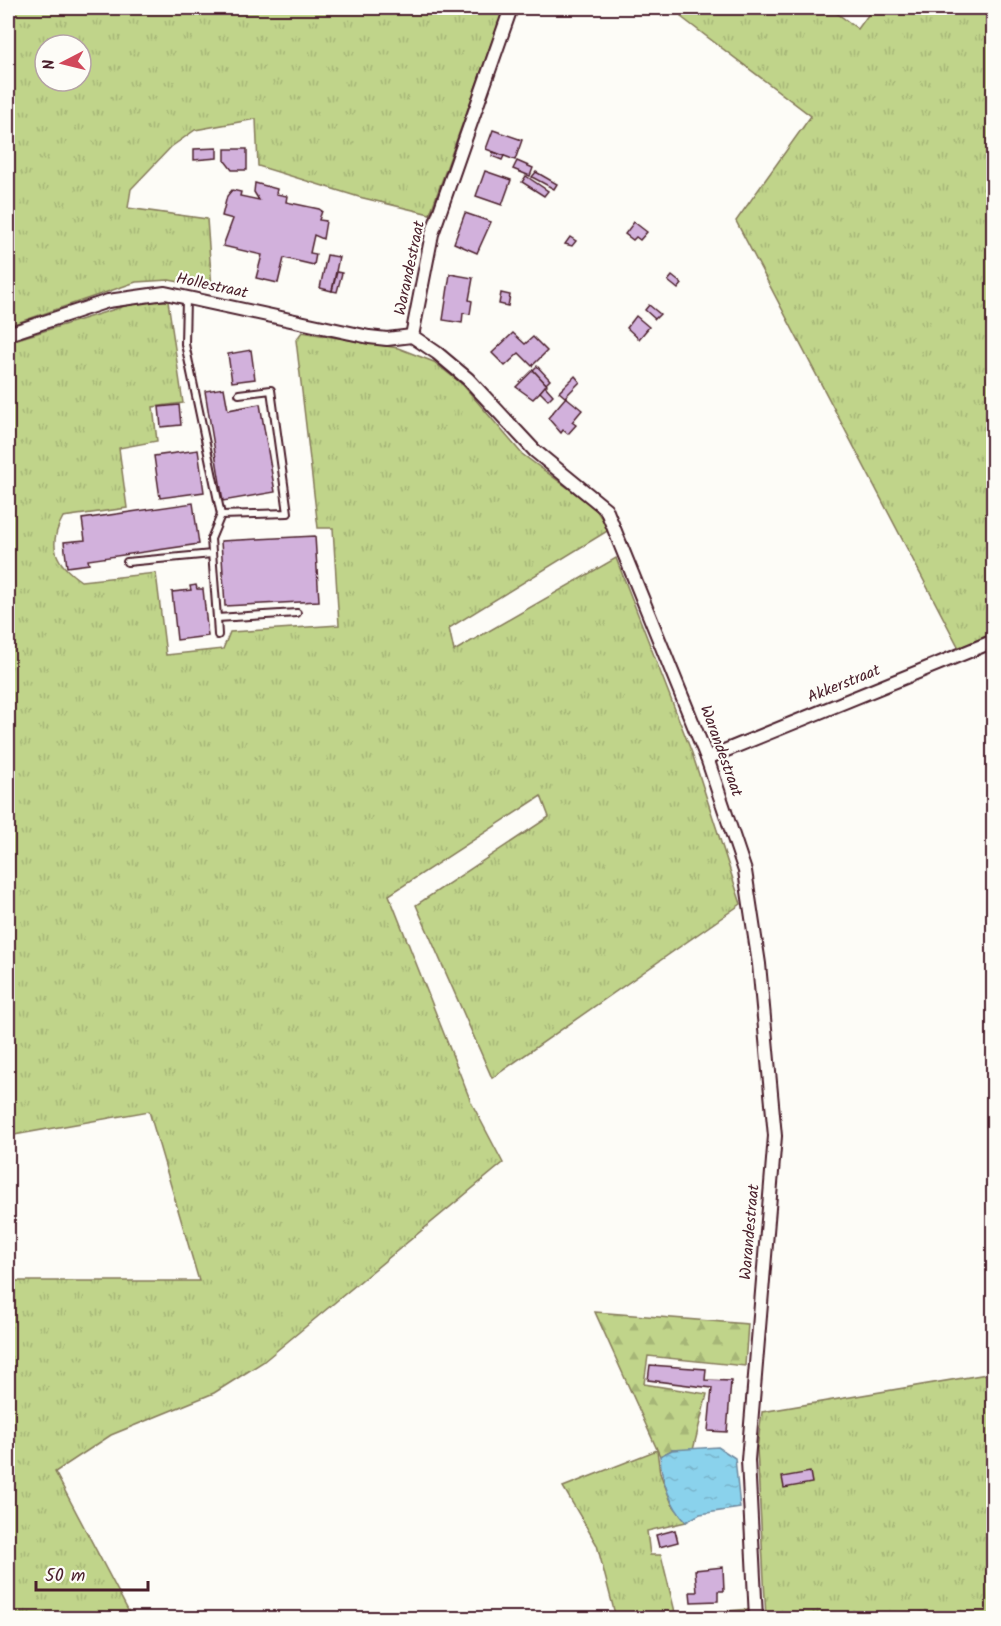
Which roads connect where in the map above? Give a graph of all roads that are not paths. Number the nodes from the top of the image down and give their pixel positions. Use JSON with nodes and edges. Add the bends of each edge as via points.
{"nodes":[{"id":1,"x":511,"y":8,"type":"edge"},
{"id":2,"x":186,"y":297,"type":"junction"},
{"id":3,"x":8,"y":334,"type":"edge"},
{"id":4,"x":412,"y":336,"type":"junction"},
{"id":5,"x":239,"y":394,"type":"dead end"},
{"id":6,"x":221,"y":516,"type":"junction"},
{"id":7,"x":212,"y":554,"type":"junction"},
{"id":8,"x":127,"y":562,"type":"dead end"},
{"id":9,"x":297,"y":613,"type":"dead end"},
{"id":10,"x":217,"y":618,"type":"junction"},
{"id":11,"x":218,"y":635,"type":"dead end"},
{"id":12,"x":993,"y":641,"type":"edge"},
{"id":13,"x":707,"y":758,"type":"junction"},
{"id":14,"x":756,"y":1618,"type":"edge"}],
"edges":[{"from":1,"to":4,"type":"street","name":"Warandestraat","via":[[432,234]]},
{"from":2,"to":3,"type":"street","name":"Hollestraat","via":[[165,293],[125,297]]},
{"from":2,"to":4,"type":"street","name":"Hollestraat","via":[[369,337]]},
{"from":2,"to":6,"type":"lane","via":[[185,344]]},
{"from":4,"to":13,"type":"street","name":"Warandestraat","via":[[468,380],[536,451],[606,509]]},
{"from":5,"to":6,"type":"lane","via":[[271,390],[288,513]]},
{"from":6,"to":7,"type":"lane","via":[[211,539]]},
{"from":7,"to":8,"type":"lane"},
{"from":7,"to":10,"type":"lane"},
{"from":9,"to":10,"type":"lane"},
{"from":10,"to":11,"type":"lane"},
{"from":12,"to":13,"type":"street","name":"Akkerstraat"},
{"from":13,"to":14,"type":"street","name":"Warandestraat","via":[[746,871],[775,1136],[748,1460]]}]}
